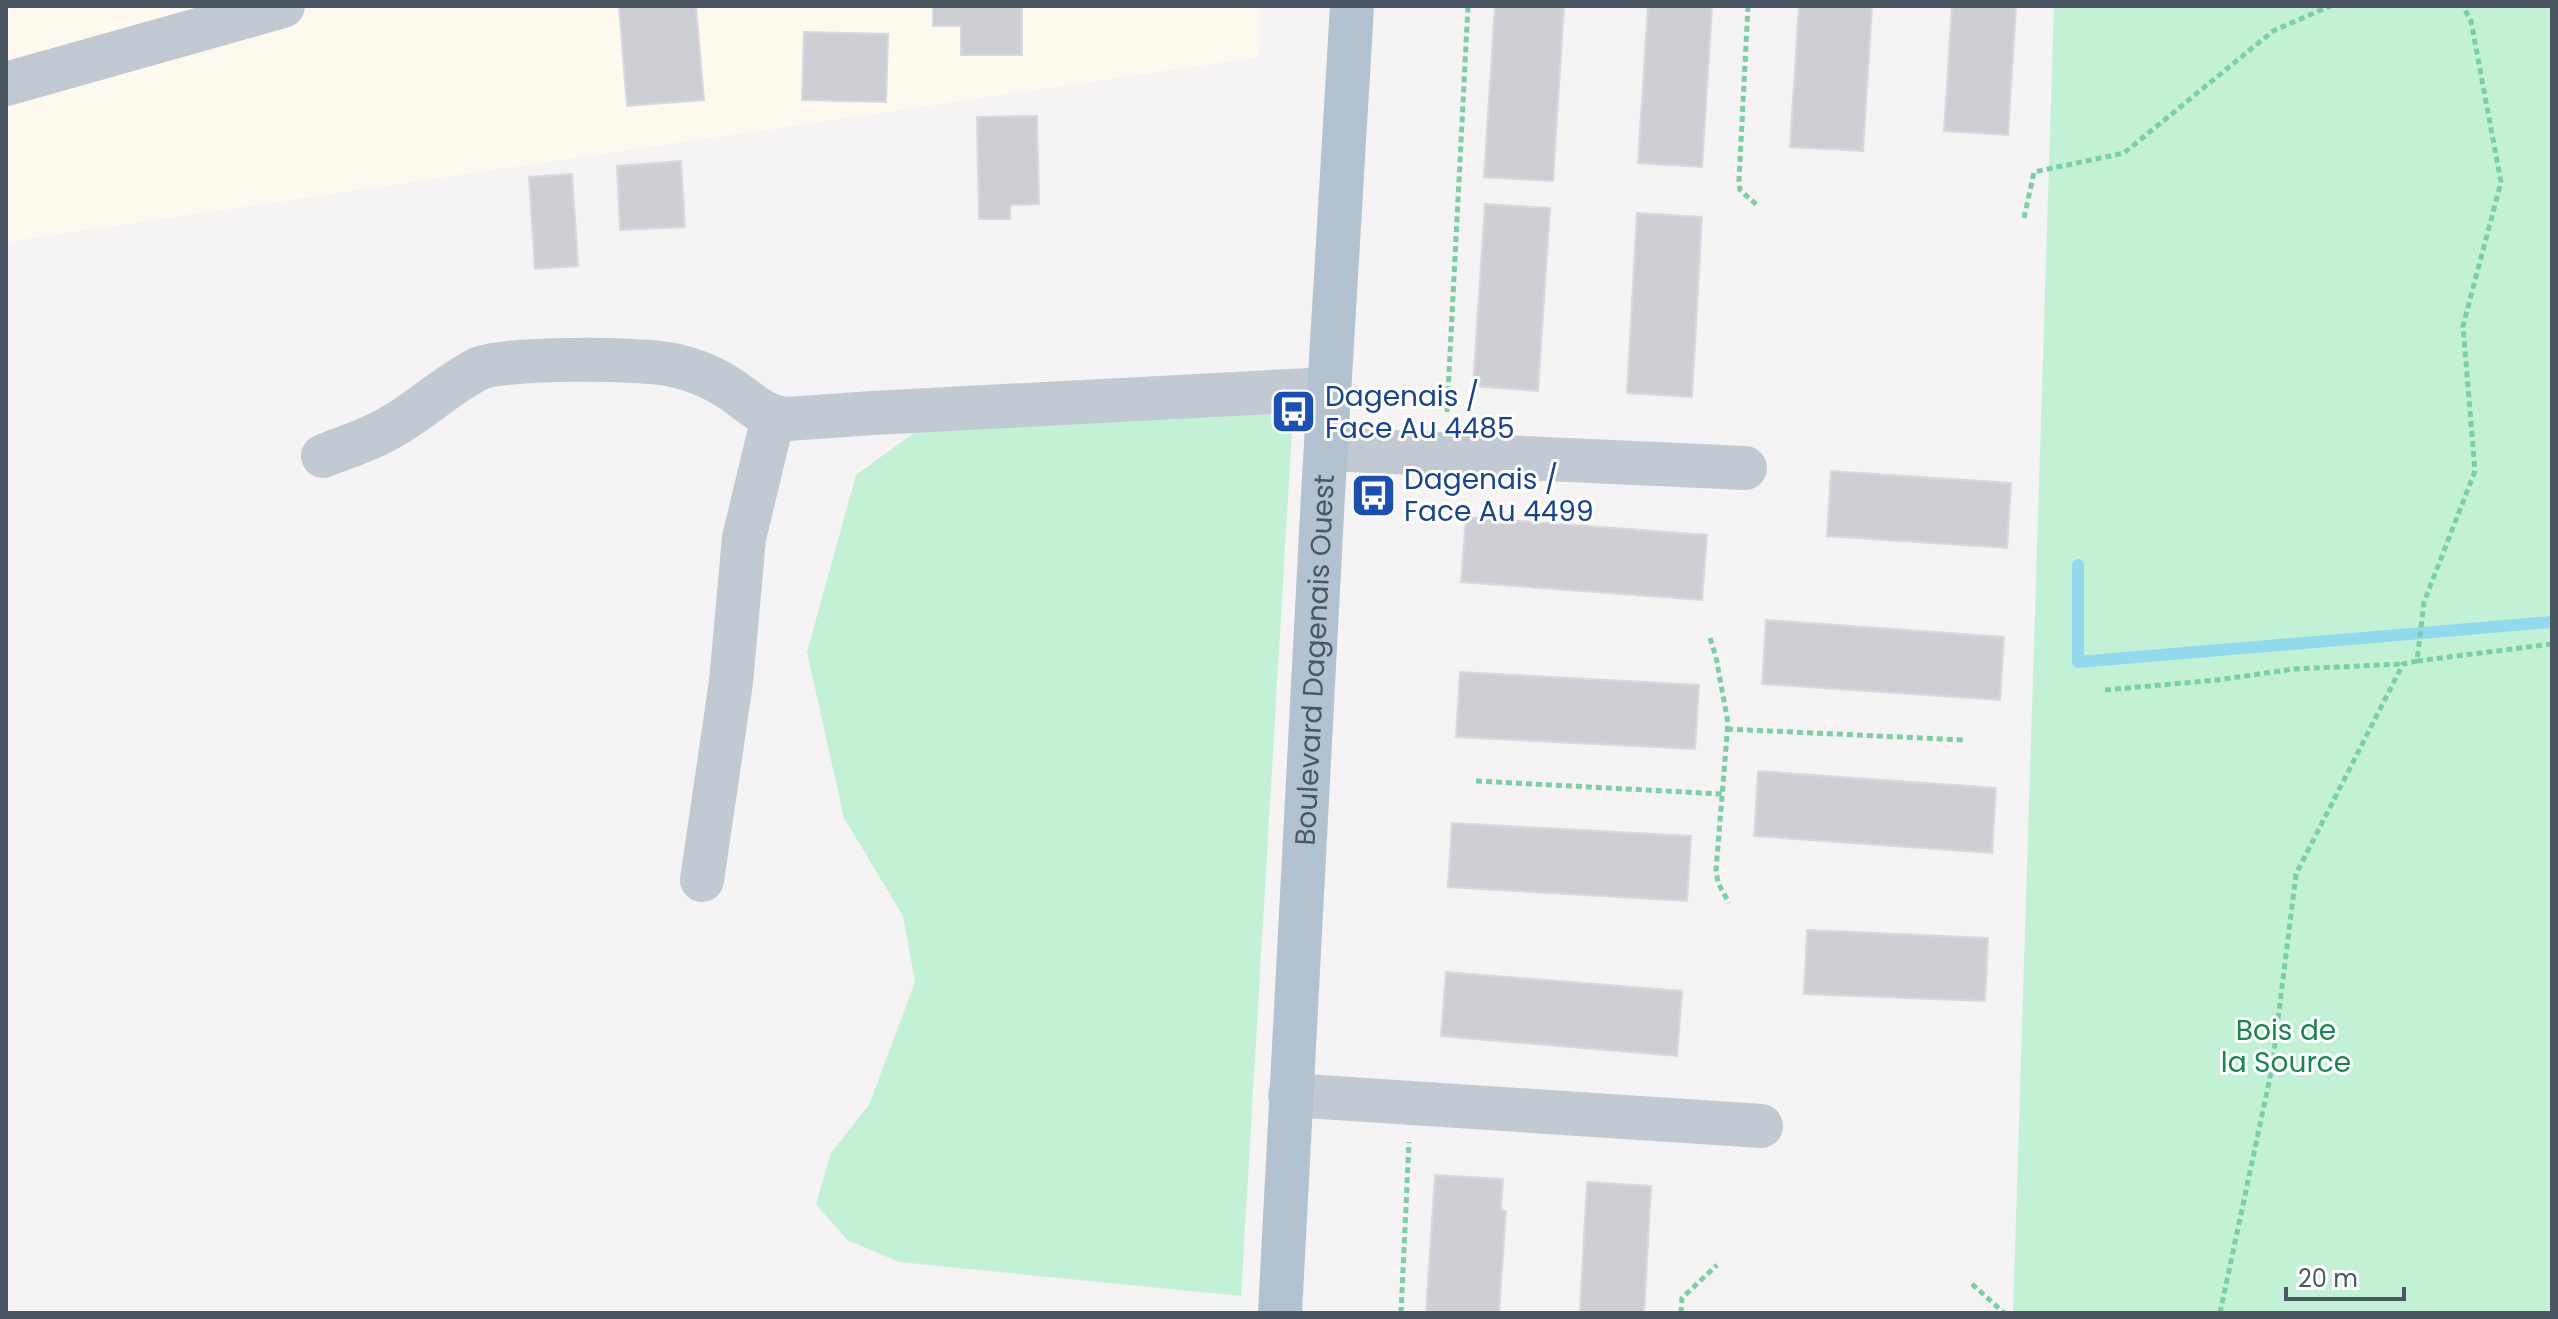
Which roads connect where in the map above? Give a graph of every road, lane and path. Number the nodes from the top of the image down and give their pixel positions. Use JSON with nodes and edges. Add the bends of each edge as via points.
{"nodes":[{"id":1,"x":283,"y":6,"type":"edge"},
{"id":2,"x":1352,"y":6,"type":"edge"},
{"id":3,"x":1468,"y":6,"type":"edge"},
{"id":4,"x":1748,"y":6,"type":"edge"},
{"id":5,"x":2330,"y":6,"type":"edge"},
{"id":6,"x":2463,"y":6,"type":"edge"},
{"id":7,"x":6,"y":84,"type":"edge"},
{"id":8,"x":1759,"y":207,"type":"dead end"},
{"id":9,"x":2024,"y":218,"type":"dead end"},
{"id":10,"x":1329,"y":389,"type":"junction"},
{"id":11,"x":773,"y":418,"type":"junction"},
{"id":12,"x":1446,"y":427,"type":"dead end"},
{"id":13,"x":1326,"y":449,"type":"junction"},
{"id":14,"x":323,"y":456,"type":"dead end"},
{"id":15,"x":1745,"y":468,"type":"dead end"},
{"id":16,"x":1710,"y":638,"type":"dead end"},
{"id":17,"x":2552,"y":644,"type":"edge"},
{"id":18,"x":2417,"y":661,"type":"junction"},
{"id":19,"x":2403,"y":664,"type":"junction"},
{"id":20,"x":2105,"y":690,"type":"dead end"},
{"id":21,"x":1727,"y":729,"type":"junction"},
{"id":22,"x":1965,"y":740,"type":"dead end"},
{"id":23,"x":1476,"y":781,"type":"dead end"},
{"id":24,"x":1722,"y":794,"type":"junction"},
{"id":25,"x":702,"y":880,"type":"dead end"},
{"id":26,"x":1729,"y":903,"type":"dead end"},
{"id":27,"x":1290,"y":1095,"type":"junction"},
{"id":28,"x":1761,"y":1126,"type":"dead end"},
{"id":29,"x":1410,"y":1131,"type":"dead end"},
{"id":30,"x":1717,"y":1265,"type":"dead end"},
{"id":31,"x":1972,"y":1284,"type":"dead end"},
{"id":32,"x":1280,"y":1313,"type":"edge"},
{"id":33,"x":1401,"y":1313,"type":"edge"},
{"id":34,"x":1681,"y":1313,"type":"edge"},
{"id":35,"x":2004,"y":1313,"type":"edge"},
{"id":36,"x":2220,"y":1313,"type":"edge"}],
"edges":[{"from":1,"to":7,"type":"lane"},
{"from":2,"to":10,"type":"main road","name":"Boulevard Dagenais Ouest"},
{"from":3,"to":12,"type":"path"},
{"from":4,"to":8,"type":"path","via":[[1739,180],[1740,190]]},
{"from":5,"to":9,"type":"path","via":[[2273,31],[2124,153],[2034,172]]},
{"from":6,"to":18,"type":"path","via":[[2471,21],[2501,182],[2463,326],[2475,471],[2423,610]]},
{"from":10,"to":11,"type":"lane"},
{"from":10,"to":13,"type":"main road","name":"Boulevard Dagenais Ouest"},
{"from":11,"to":14,"type":"lane","via":[[715,380],[671,364],[503,362],[480,368],[389,429]]},
{"from":11,"to":25,"type":"lane","via":[[744,538],[731,682]]},
{"from":13,"to":15,"type":"lane"},
{"from":13,"to":27,"type":"main road","name":"Boulevard Dagenais Ouest"},
{"from":16,"to":21,"type":"path"},
{"from":17,"to":18,"type":"path"},
{"from":18,"to":19,"type":"path"},
{"from":19,"to":20,"type":"path","via":[[2294,669]]},
{"from":19,"to":36,"type":"path","via":[[2296,874],[2272,1068]]},
{"from":21,"to":22,"type":"path"},
{"from":21,"to":24,"type":"path"},
{"from":23,"to":24,"type":"path"},
{"from":24,"to":26,"type":"path","via":[[1716,870]]},
{"from":27,"to":28,"type":"lane"},
{"from":27,"to":32,"type":"main road","name":"Boulevard Dagenais Ouest"},
{"from":29,"to":33,"type":"path"},
{"from":30,"to":34,"type":"path","via":[[1682,1298]]},
{"from":31,"to":35,"type":"path"}]}
